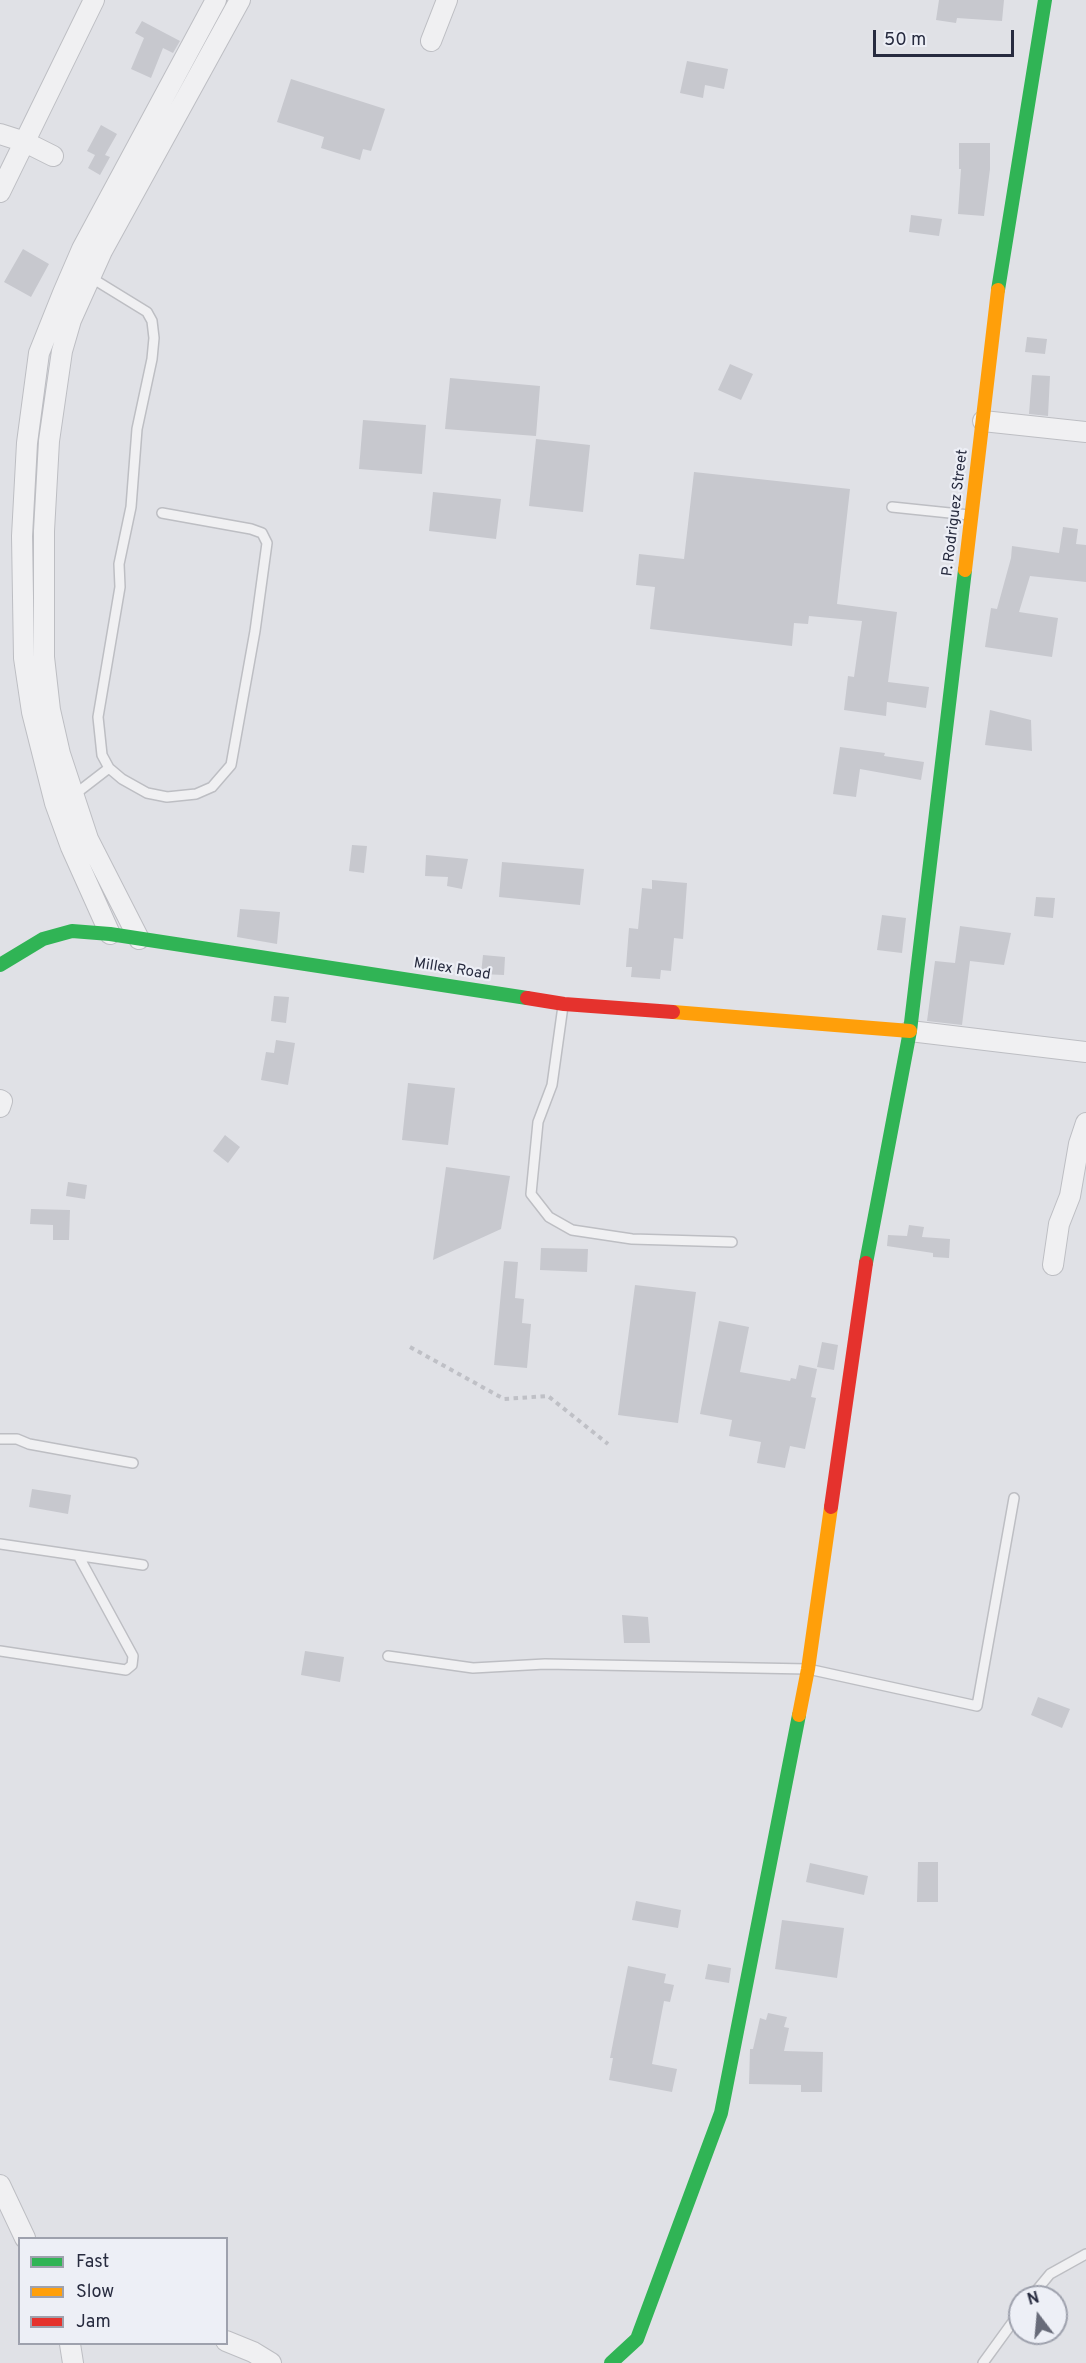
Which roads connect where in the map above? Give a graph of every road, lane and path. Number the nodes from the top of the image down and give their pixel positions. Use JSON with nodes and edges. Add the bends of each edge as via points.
{"nodes":[{"id":1,"x":94,"y":0,"type":"edge"},
{"id":2,"x":216,"y":0,"type":"edge"},
{"id":3,"x":240,"y":0,"type":"edge"},
{"id":4,"x":447,"y":0,"type":"edge"},
{"id":5,"x":1045,"y":0,"type":"edge"},
{"id":6,"x":431,"y":41,"type":"dead end"},
{"id":7,"x":0,"y":134,"type":"edge"},
{"id":8,"x":25,"y":142,"type":"junction"},
{"id":9,"x":53,"y":156,"type":"dead end"},
{"id":10,"x":0,"y":192,"type":"edge"},
{"id":11,"x":90,"y":278,"type":"junction"},
{"id":12,"x":983,"y":422,"type":"junction"},
{"id":13,"x":1086,"y":432,"type":"edge"},
{"id":14,"x":892,"y":507,"type":"dead end"},
{"id":15,"x":162,"y":513,"type":"dead end"},
{"id":16,"x":972,"y":515,"type":"junction"},
{"id":17,"x":109,"y":768,"type":"junction"},
{"id":18,"x":74,"y":795,"type":"junction"},
{"id":19,"x":110,"y":934,"type":"junction"},
{"id":20,"x":139,"y":939,"type":"junction"},
{"id":21,"x":0,"y":965,"type":"edge"},
{"id":22,"x":564,"y":1004,"type":"junction"},
{"id":23,"x":910,"y":1031,"type":"junction"},
{"id":24,"x":1086,"y":1052,"type":"edge"},
{"id":25,"x":0,"y":1100,"type":"edge"},
{"id":26,"x":0,"y":1107,"type":"edge"},
{"id":27,"x":1086,"y":1123,"type":"edge"},
{"id":28,"x":732,"y":1242,"type":"dead end"},
{"id":29,"x":1053,"y":1265,"type":"dead end"},
{"id":30,"x":410,"y":1347,"type":"dead end"},
{"id":31,"x":0,"y":1439,"type":"edge"},
{"id":32,"x":608,"y":1444,"type":"dead end"},
{"id":33,"x":133,"y":1463,"type":"dead end"},
{"id":34,"x":1014,"y":1498,"type":"dead end"},
{"id":35,"x":0,"y":1544,"type":"edge"},
{"id":36,"x":80,"y":1557,"type":"junction"},
{"id":37,"x":143,"y":1565,"type":"dead end"},
{"id":38,"x":0,"y":1651,"type":"edge"},
{"id":39,"x":388,"y":1656,"type":"dead end"},
{"id":40,"x":808,"y":1669,"type":"junction"},
{"id":41,"x":0,"y":2185,"type":"edge"},
{"id":42,"x":25,"y":2237,"type":"edge"},
{"id":43,"x":1086,"y":2254,"type":"edge"},
{"id":44,"x":1041,"y":2285,"type":"edge"},
{"id":45,"x":1008,"y":2329,"type":"edge"},
{"id":46,"x":637,"y":2339,"type":"junction"},
{"id":47,"x":228,"y":2343,"type":"edge"},
{"id":48,"x":70,"y":2345,"type":"edge"},
{"id":49,"x":634,"y":2355,"type":"dead end"},
{"id":50,"x":73,"y":2363,"type":"edge"},
{"id":51,"x":271,"y":2363,"type":"edge"},
{"id":52,"x":611,"y":2363,"type":"edge"},
{"id":53,"x":983,"y":2363,"type":"edge"}],
"edges":[{"from":1,"to":8,"type":"street"},
{"from":2,"to":19,"type":"street","via":[[82,249],[58,303],[39,353],[27,443],[22,536],[24,658],[32,712],[55,803]]},
{"from":3,"to":11,"type":"street"},
{"from":4,"to":6,"type":"street"},
{"from":5,"to":12,"type":"street","name":"P. Rodriguez Street","via":[[1000,270]]},
{"from":7,"to":8,"type":"street"},
{"from":8,"to":9,"type":"street"},
{"from":8,"to":10,"type":"street"},
{"from":11,"to":17,"type":"lane","via":[[147,312],[153,338],[137,429],[132,507],[118,564],[120,587],[98,717],[102,755]]},
{"from":11,"to":18,"type":"street","via":[[70,321],[62,351],[49,441],[45,531],[44,657],[50,710]]},
{"from":12,"to":13,"type":"street"},
{"from":12,"to":16,"type":"street","name":"P. Rodriguez Street"},
{"from":14,"to":16,"type":"lane"},
{"from":15,"to":17,"type":"lane","via":[[251,529],[262,533],[267,543],[231,765],[212,787],[196,794],[167,797],[147,793]]},
{"from":16,"to":23,"type":"street","name":"P. Rodriguez Street"},
{"from":17,"to":18,"type":"lane"},
{"from":18,"to":20,"type":"street","via":[[88,839]]},
{"from":19,"to":20,"type":"street","name":"Millex Road"},
{"from":19,"to":21,"type":"street","name":"Millex Road","via":[[72,931],[43,939]]},
{"from":20,"to":22,"type":"street","name":"Millex Road"},
{"from":22,"to":23,"type":"street","name":"Millex Road"},
{"from":22,"to":28,"type":"lane","via":[[552,1085],[538,1122],[531,1194],[549,1217],[572,1230],[632,1239]]},
{"from":23,"to":24,"type":"street"},
{"from":23,"to":40,"type":"street","name":"P. Rodriguez Street","via":[[864,1274]]},
{"from":25,"to":26,"type":"street"},
{"from":27,"to":29,"type":"street","via":[[1070,1196],[1059,1224]]},
{"from":30,"to":32,"type":"path","via":[[504,1399],[548,1396]]},
{"from":31,"to":33,"type":"lane","via":[[17,1439]]},
{"from":34,"to":40,"type":"lane","via":[[977,1706]]},
{"from":35,"to":36,"type":"lane"},
{"from":36,"to":37,"type":"lane"},
{"from":36,"to":38,"type":"lane","via":[[133,1656],[132,1665],[126,1670]]},
{"from":39,"to":40,"type":"lane","via":[[473,1668],[545,1664]]},
{"from":40,"to":46,"type":"street","name":"P. Rodriguez Street","via":[[721,2113]]},
{"from":41,"to":42,"type":"street"},
{"from":43,"to":44,"type":"lane","via":[[1050,2274]]},
{"from":45,"to":53,"type":"lane"},
{"from":46,"to":49,"type":"lane"},
{"from":46,"to":52,"type":"street"},
{"from":47,"to":51,"type":"street"},
{"from":48,"to":50,"type":"street"}]}
